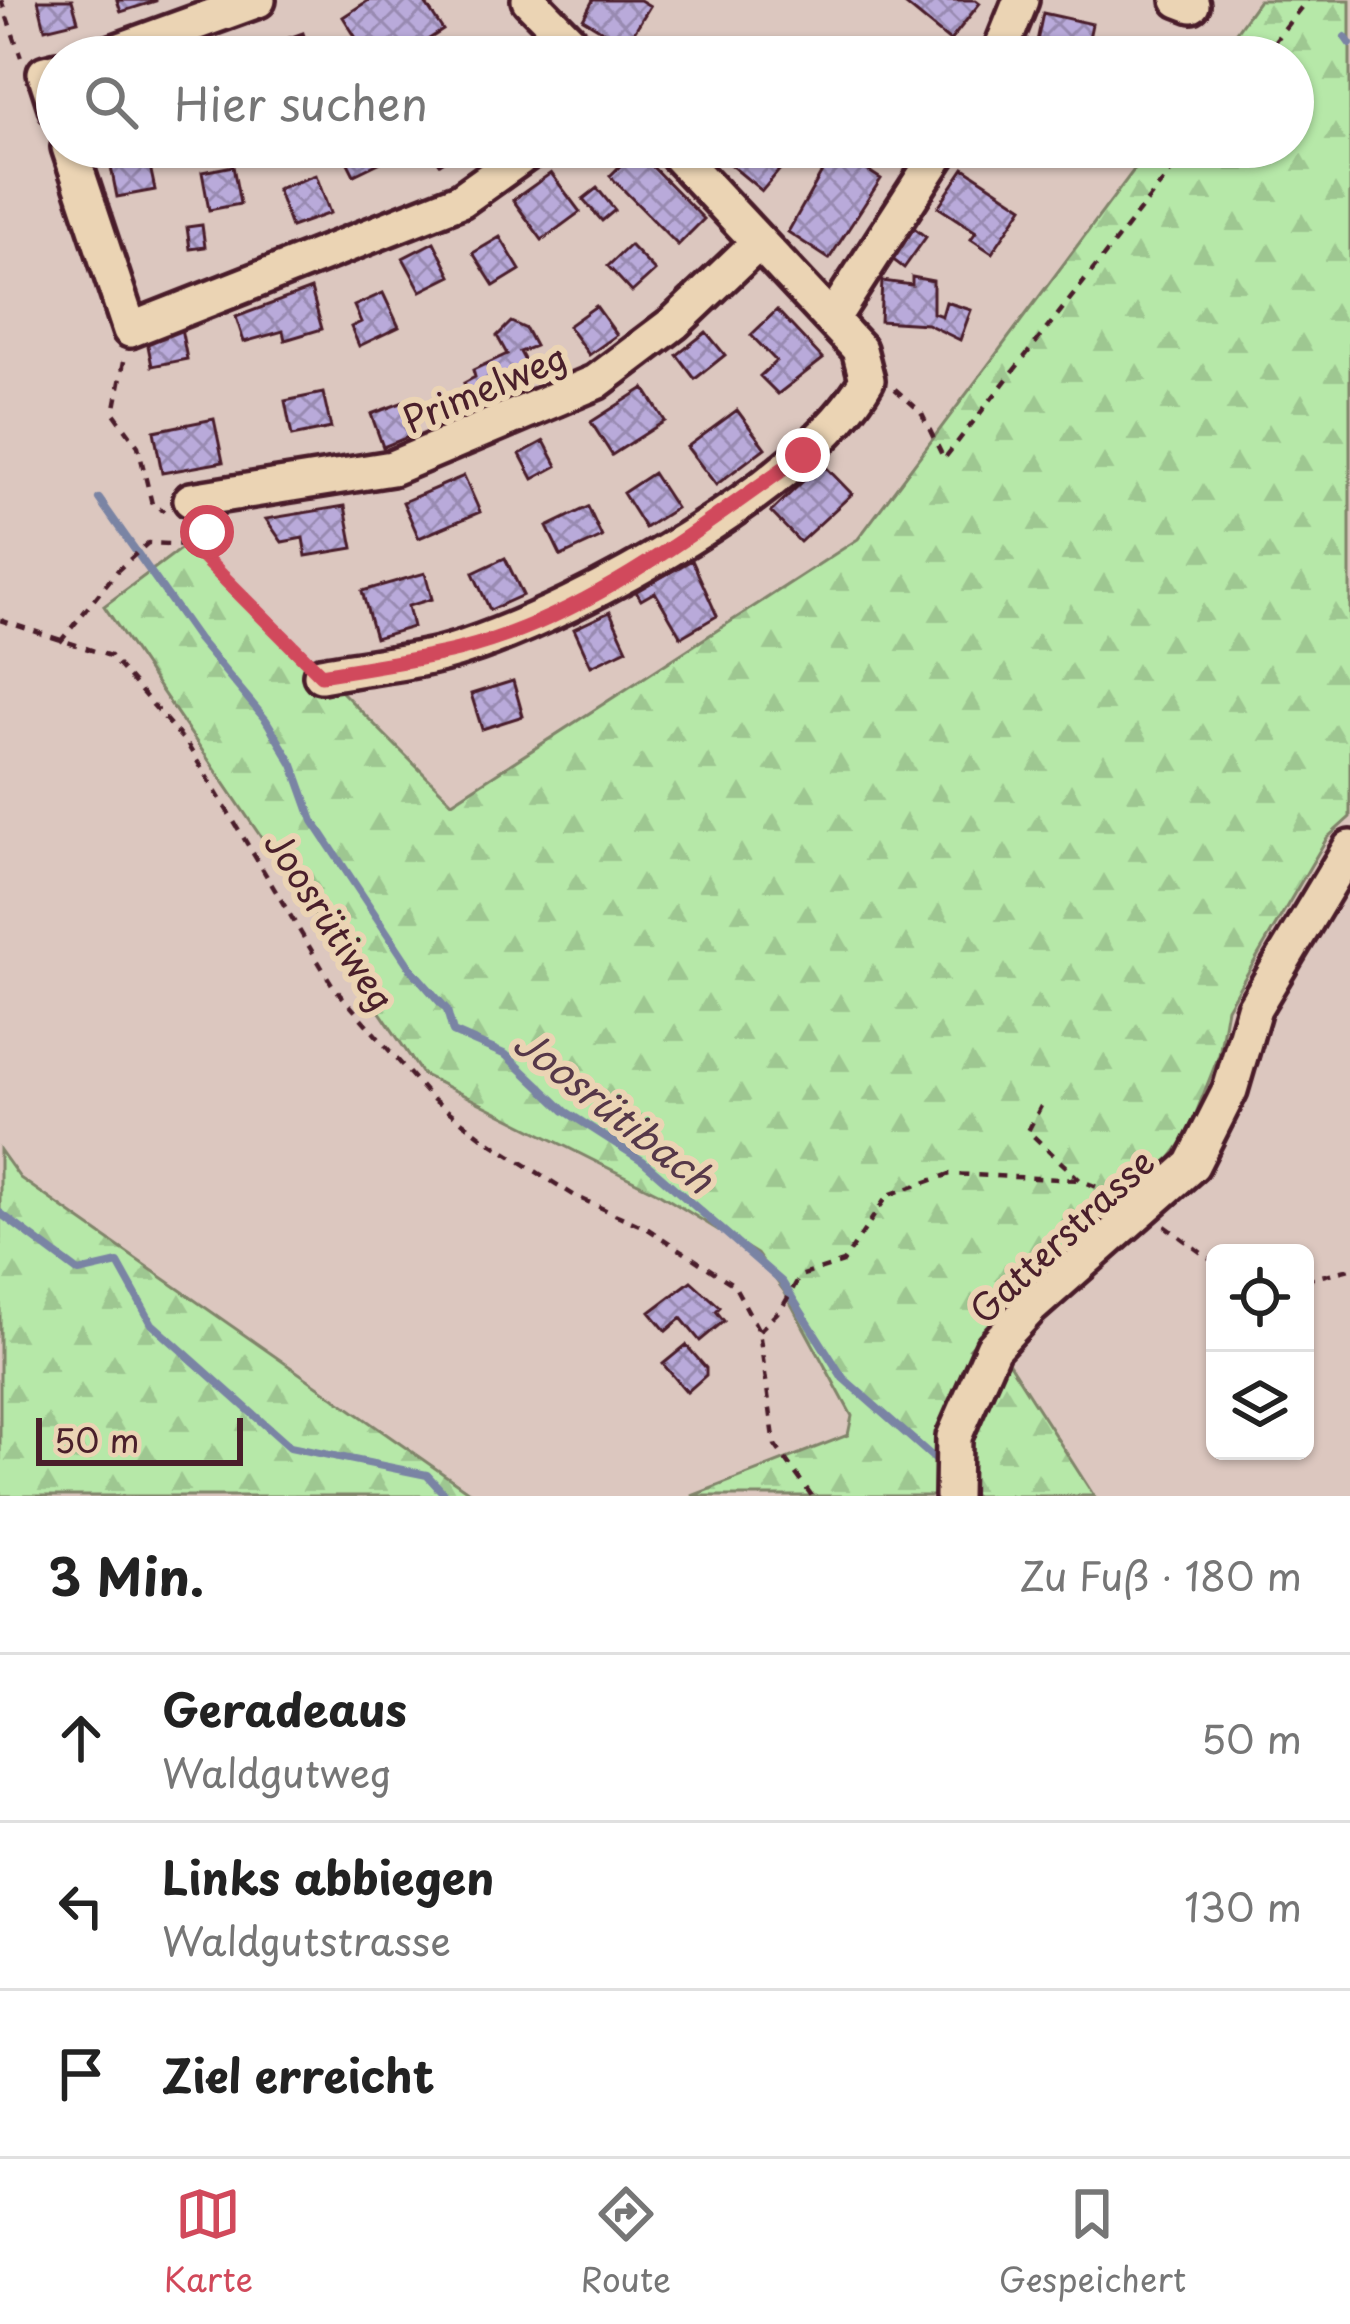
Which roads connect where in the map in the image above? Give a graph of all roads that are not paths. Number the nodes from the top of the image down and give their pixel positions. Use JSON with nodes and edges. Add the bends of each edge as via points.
{"nodes":[{"id":1,"x":258,"y":0,"type":"edge"},
{"id":2,"x":529,"y":0,"type":"edge"},
{"id":3,"x":1022,"y":0,"type":"edge"},
{"id":4,"x":159,"y":36,"type":"edge"},
{"id":5,"x":564,"y":36,"type":"edge"},
{"id":6,"x":1007,"y":36,"type":"edge"},
{"id":7,"x":76,"y":168,"type":"edge"},
{"id":8,"x":506,"y":168,"type":"edge"},
{"id":9,"x":689,"y":168,"type":"edge"},
{"id":10,"x":929,"y":168,"type":"edge"},
{"id":11,"x":758,"y":243,"type":"junction"},
{"id":12,"x":832,"y":319,"type":"junction"},
{"id":13,"x":183,"y":512,"type":"road end"},
{"id":14,"x":321,"y":675,"type":"road end"},
{"id":15,"x":1350,"y":848,"type":"edge"},
{"id":16,"x":952,"y":1481,"type":"edge"}],
"edges":[{"from":1,"to":4,"type":"street"},
{"from":2,"to":5,"type":"street"},
{"from":3,"to":6,"type":"street"},
{"from":7,"to":8,"type":"street","via":[[130,330],[358,245],[461,200]]},
{"from":9,"to":11,"type":"street"},
{"from":10,"to":12,"type":"street"},
{"from":11,"to":12,"type":"street"},
{"from":11,"to":13,"type":"street","name":"Primelweg","via":[[596,382],[392,468]]},
{"from":12,"to":14,"type":"street","via":[[860,350],[867,380],[846,415],[803,455],[628,577],[461,649]]},
{"from":15,"to":16,"type":"street","name":"Gatterstrasse","via":[[1254,1009],[1230,1090],[1192,1165],[993,1348],[954,1437]]}]}
